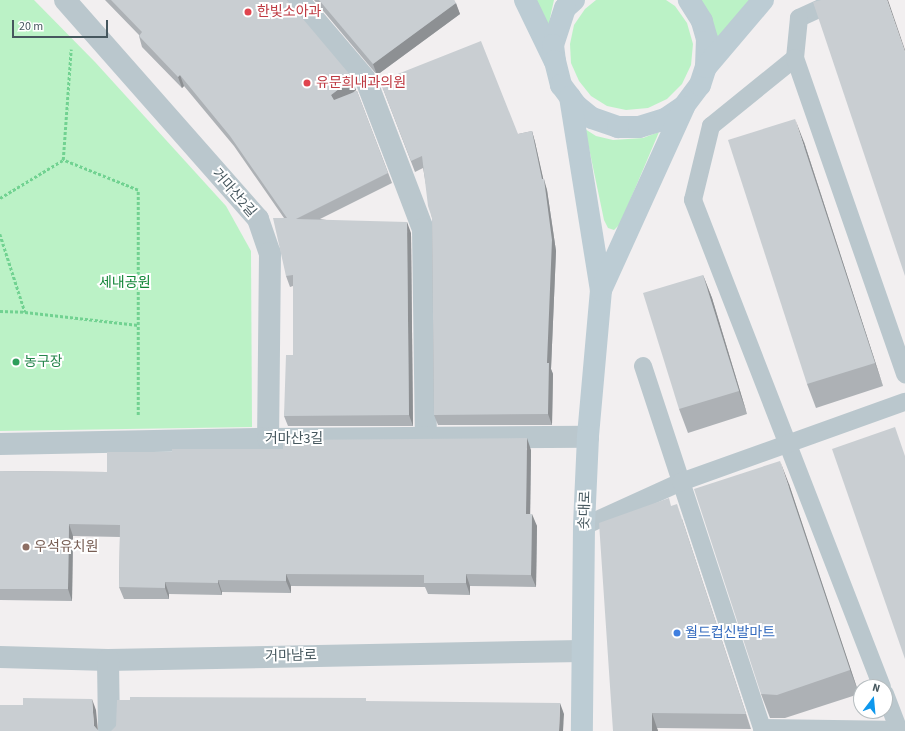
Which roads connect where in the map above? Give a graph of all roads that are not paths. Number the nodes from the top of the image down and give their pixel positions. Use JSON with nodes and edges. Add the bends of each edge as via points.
{"nodes":[{"id":1,"x":65,"y":0,"type":"edge"},
{"id":2,"x":298,"y":0,"type":"edge"},
{"id":3,"x":525,"y":0,"type":"edge"},
{"id":4,"x":574,"y":0,"type":"edge"},
{"id":5,"x":689,"y":0,"type":"edge"},
{"id":6,"x":763,"y":0,"type":"edge"},
{"id":7,"x":838,"y":0,"type":"edge"},
{"id":8,"x":795,"y":58,"type":"junction"},
{"id":9,"x":555,"y":61,"type":"junction"},
{"id":10,"x":706,"y":67,"type":"junction"},
{"id":11,"x":570,"y":97,"type":"junction"},
{"id":12,"x":684,"y":106,"type":"junction"},
{"id":13,"x":601,"y":290,"type":"junction"},
{"id":14,"x":642,"y":366,"type":"dead end"},
{"id":15,"x":905,"y":374,"type":"edge"},
{"id":16,"x":905,"y":402,"type":"edge"},
{"id":17,"x":588,"y":437,"type":"junction"},
{"id":18,"x":268,"y":438,"type":"junction"},
{"id":19,"x":426,"y":439,"type":"junction"},
{"id":20,"x":0,"y":444,"type":"edge"},
{"id":21,"x":787,"y":444,"type":"junction"},
{"id":22,"x":681,"y":482,"type":"junction"},
{"id":23,"x":584,"y":526,"type":"junction"},
{"id":24,"x":582,"y":651,"type":"junction"},
{"id":25,"x":0,"y":657,"type":"edge"},
{"id":26,"x":108,"y":660,"type":"junction"},
{"id":27,"x":879,"y":679,"type":"edge"},
{"id":28,"x":893,"y":711,"type":"edge"},
{"id":29,"x":902,"y":730,"type":"edge"},
{"id":30,"x":109,"y":731,"type":"edge"},
{"id":31,"x":582,"y":731,"type":"edge"}],
"edges":[{"from":1,"to":18,"type":"street","name":"거마산2길","via":[[258,219],[270,253]]},
{"from":2,"to":19,"type":"street","via":[[366,80],[423,229]]},
{"from":3,"to":9,"type":"street"},
{"from":4,"to":9,"type":"street","via":[[565,8],[553,45]]},
{"from":5,"to":10,"type":"street","via":[[702,21],[707,39]]},
{"from":6,"to":10,"type":"street"},
{"from":7,"to":8,"type":"lane","via":[[799,18]]},
{"from":8,"to":15,"type":"lane"},
{"from":8,"to":21,"type":"lane","via":[[711,126],[693,200]]},
{"from":9,"to":11,"type":"street","via":[[561,84]]},
{"from":10,"to":12,"type":"street","via":[[700,85]]},
{"from":11,"to":12,"type":"street","via":[[592,118],[618,127],[639,127],[665,119]]},
{"from":11,"to":13,"type":"street"},
{"from":12,"to":13,"type":"street"},
{"from":13,"to":17,"type":"street","name":"솟대로"},
{"from":14,"to":22,"type":"lane"},
{"from":16,"to":21,"type":"lane"},
{"from":17,"to":19,"type":"street","name":"거마산3길"},
{"from":17,"to":23,"type":"street","name":"솟대로"},
{"from":18,"to":19,"type":"street","name":"거마산3길"},
{"from":18,"to":20,"type":"street","name":"거마산3길"},
{"from":21,"to":22,"type":"lane"},
{"from":21,"to":27,"type":"lane"},
{"from":22,"to":23,"type":"lane"},
{"from":22,"to":29,"type":"lane","via":[[762,728]]},
{"from":23,"to":24,"type":"street","name":"솟대로"},
{"from":24,"to":26,"type":"street","name":"거마남로"},
{"from":24,"to":31,"type":"street","name":"솟대로"},
{"from":25,"to":26,"type":"street","name":"거마남로"},
{"from":26,"to":30,"type":"street"},
{"from":28,"to":29,"type":"lane"}]}
